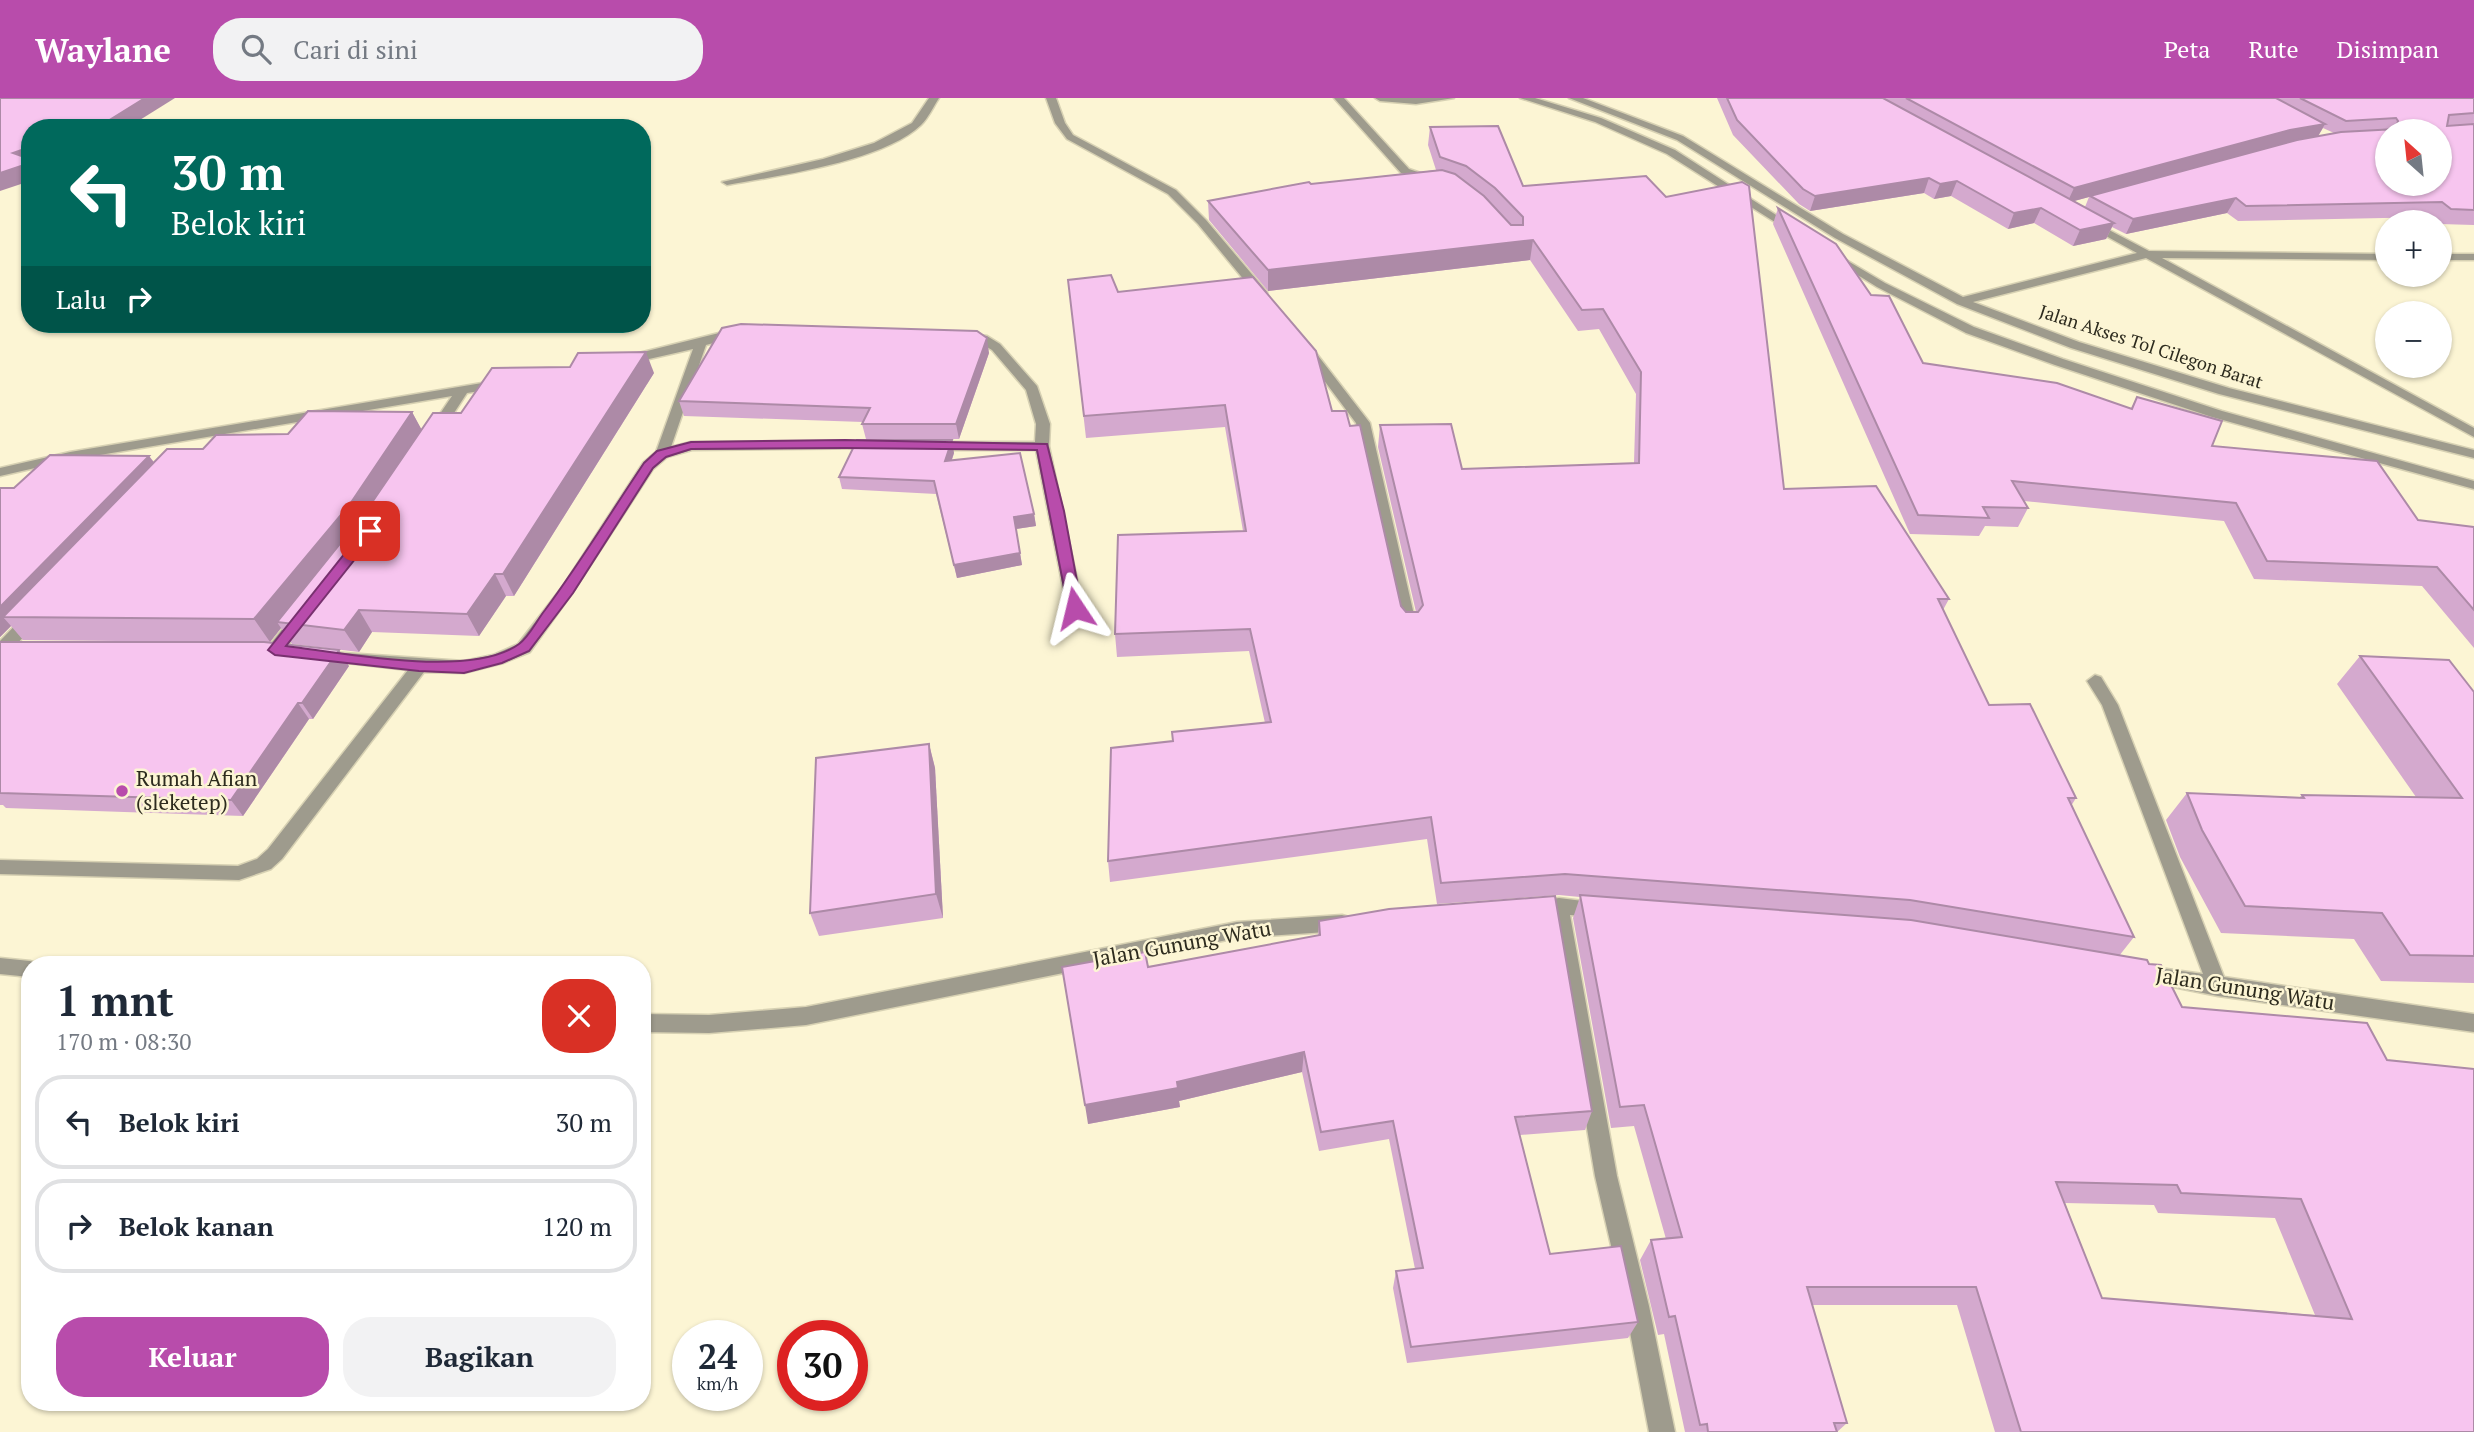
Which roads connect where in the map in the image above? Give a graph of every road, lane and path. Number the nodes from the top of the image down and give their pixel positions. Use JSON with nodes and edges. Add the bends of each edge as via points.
{"nodes":[{"id":1,"x":934,"y":98,"type":"edge"},
{"id":2,"x":1051,"y":98,"type":"edge"},
{"id":3,"x":1339,"y":98,"type":"edge"},
{"id":4,"x":1380,"y":98,"type":"edge"},
{"id":5,"x":1449,"y":98,"type":"edge"},
{"id":6,"x":1525,"y":98,"type":"edge"},
{"id":7,"x":1574,"y":98,"type":"edge"},
{"id":8,"x":727,"y":182,"type":"dead end"},
{"id":9,"x":1447,"y":186,"type":"edge"},
{"id":10,"x":2076,"y":216,"type":"edge"},
{"id":11,"x":1799,"y":233,"type":"edge"},
{"id":12,"x":1823,"y":248,"type":"edge"},
{"id":13,"x":2148,"y":254,"type":"junction"},
{"id":14,"x":2375,"y":257,"type":"edge"},
{"id":15,"x":2452,"y":257,"type":"edge"},
{"id":16,"x":2474,"y":257,"type":"edge"},
{"id":17,"x":1961,"y":301,"type":"junction"},
{"id":18,"x":1271,"y":305,"type":"edge"},
{"id":19,"x":752,"y":330,"type":"edge"},
{"id":20,"x":946,"y":337,"type":"edge"},
{"id":21,"x":1297,"y":337,"type":"edge"},
{"id":22,"x":701,"y":343,"type":"junction"},
{"id":23,"x":611,"y":363,"type":"edge"},
{"id":24,"x":517,"y":380,"type":"edge"},
{"id":25,"x":462,"y":391,"type":"junction"},
{"id":26,"x":2474,"y":433,"type":"edge"},
{"id":27,"x":207,"y":434,"type":"junction"},
{"id":28,"x":427,"y":445,"type":"edge"},
{"id":29,"x":887,"y":445,"type":"edge"},
{"id":30,"x":915,"y":446,"type":"edge"},
{"id":31,"x":1042,"y":446,"type":"junction"},
{"id":32,"x":190,"y":453,"type":"edge"},
{"id":33,"x":662,"y":454,"type":"junction"},
{"id":34,"x":2474,"y":454,"type":"edge"},
{"id":35,"x":0,"y":472,"type":"edge"},
{"id":36,"x":2474,"y":485,"type":"edge"},
{"id":37,"x":310,"y":607,"type":"edge"},
{"id":38,"x":1075,"y":608,"type":"dead end"},
{"id":39,"x":41,"y":609,"type":"edge"},
{"id":40,"x":1409,"y":628,"type":"edge"},
{"id":41,"x":30,"y":649,"type":"edge"},
{"id":42,"x":1,"y":650,"type":"edge"},
{"id":43,"x":419,"y":666,"type":"junction"},
{"id":44,"x":2095,"y":681,"type":"dead end"},
{"id":45,"x":0,"y":867,"type":"edge"},
{"id":46,"x":1559,"y":906,"type":"junction"},
{"id":47,"x":1519,"y":909,"type":"edge"},
{"id":48,"x":1613,"y":910,"type":"edge"},
{"id":49,"x":1358,"y":921,"type":"edge"},
{"id":50,"x":0,"y":967,"type":"edge"},
{"id":51,"x":21,"y":969,"type":"edge"},
{"id":52,"x":2124,"y":971,"type":"edge"},
{"id":53,"x":2218,"y":987,"type":"junction"},
{"id":54,"x":651,"y":1023,"type":"edge"},
{"id":55,"x":2474,"y":1023,"type":"edge"},
{"id":56,"x":1662,"y":1432,"type":"edge"}],
"edges":[{"from":1,"to":8,"type":"street","via":[[916,125],[886,141],[790,171]]},
{"from":2,"to":18,"type":"street","via":[[1070,137],[1184,202]]},
{"from":3,"to":9,"type":"street","via":[[1405,172]]},
{"from":4,"to":5,"type":"street"},
{"from":6,"to":11,"type":"street","via":[[1598,120],[1671,152]]},
{"from":7,"to":17,"type":"street","name":"Jalan Akses Tol Cilegon Barat","via":[[1680,138],[1839,236]]},
{"from":10,"to":13,"type":"street"},
{"from":12,"to":36,"type":"street","via":[[1881,285],[1970,330],[2217,414]]},
{"from":13,"to":14,"type":"street"},
{"from":13,"to":17,"type":"street"},
{"from":13,"to":26,"type":"street"},
{"from":15,"to":16,"type":"street"},
{"from":17,"to":34,"type":"street","name":"Jalan Akses Tol Cilegon Barat","via":[[2075,345],[2224,391]]},
{"from":19,"to":22,"type":"street"},
{"from":20,"to":31,"type":"street","via":[[983,340],[996,347],[1032,389],[1044,424]]},
{"from":21,"to":40,"type":"street","via":[[1363,423]]},
{"from":22,"to":23,"type":"street"},
{"from":22,"to":33,"type":"street"},
{"from":24,"to":25,"type":"street"},
{"from":25,"to":27,"type":"street"},
{"from":25,"to":28,"type":"street"},
{"from":27,"to":32,"type":"street"},
{"from":27,"to":35,"type":"street"},
{"from":29,"to":33,"type":"street","via":[[691,446]]},
{"from":30,"to":31,"type":"street"},
{"from":31,"to":38,"type":"street"},
{"from":33,"to":43,"type":"street","via":[[648,466],[524,648],[464,667]]},
{"from":37,"to":43,"type":"street","via":[[282,651]]},
{"from":39,"to":42,"type":"street"},
{"from":41,"to":42,"type":"street"},
{"from":43,"to":45,"type":"street","via":[[264,864],[239,873]]},
{"from":44,"to":53,"type":"street","via":[[2110,705]]},
{"from":46,"to":47,"type":"street"},
{"from":46,"to":48,"type":"street"},
{"from":46,"to":56,"type":"street","via":[[1606,1175]]},
{"from":49,"to":54,"type":"street","name":"Jalan Gunung Watu","via":[[1237,930],[806,1016],[709,1024]]},
{"from":50,"to":51,"type":"street"},
{"from":52,"to":53,"type":"street","name":"Jalan Gunung Watu"},
{"from":53,"to":55,"type":"street","name":"Jalan Gunung Watu"}]}
